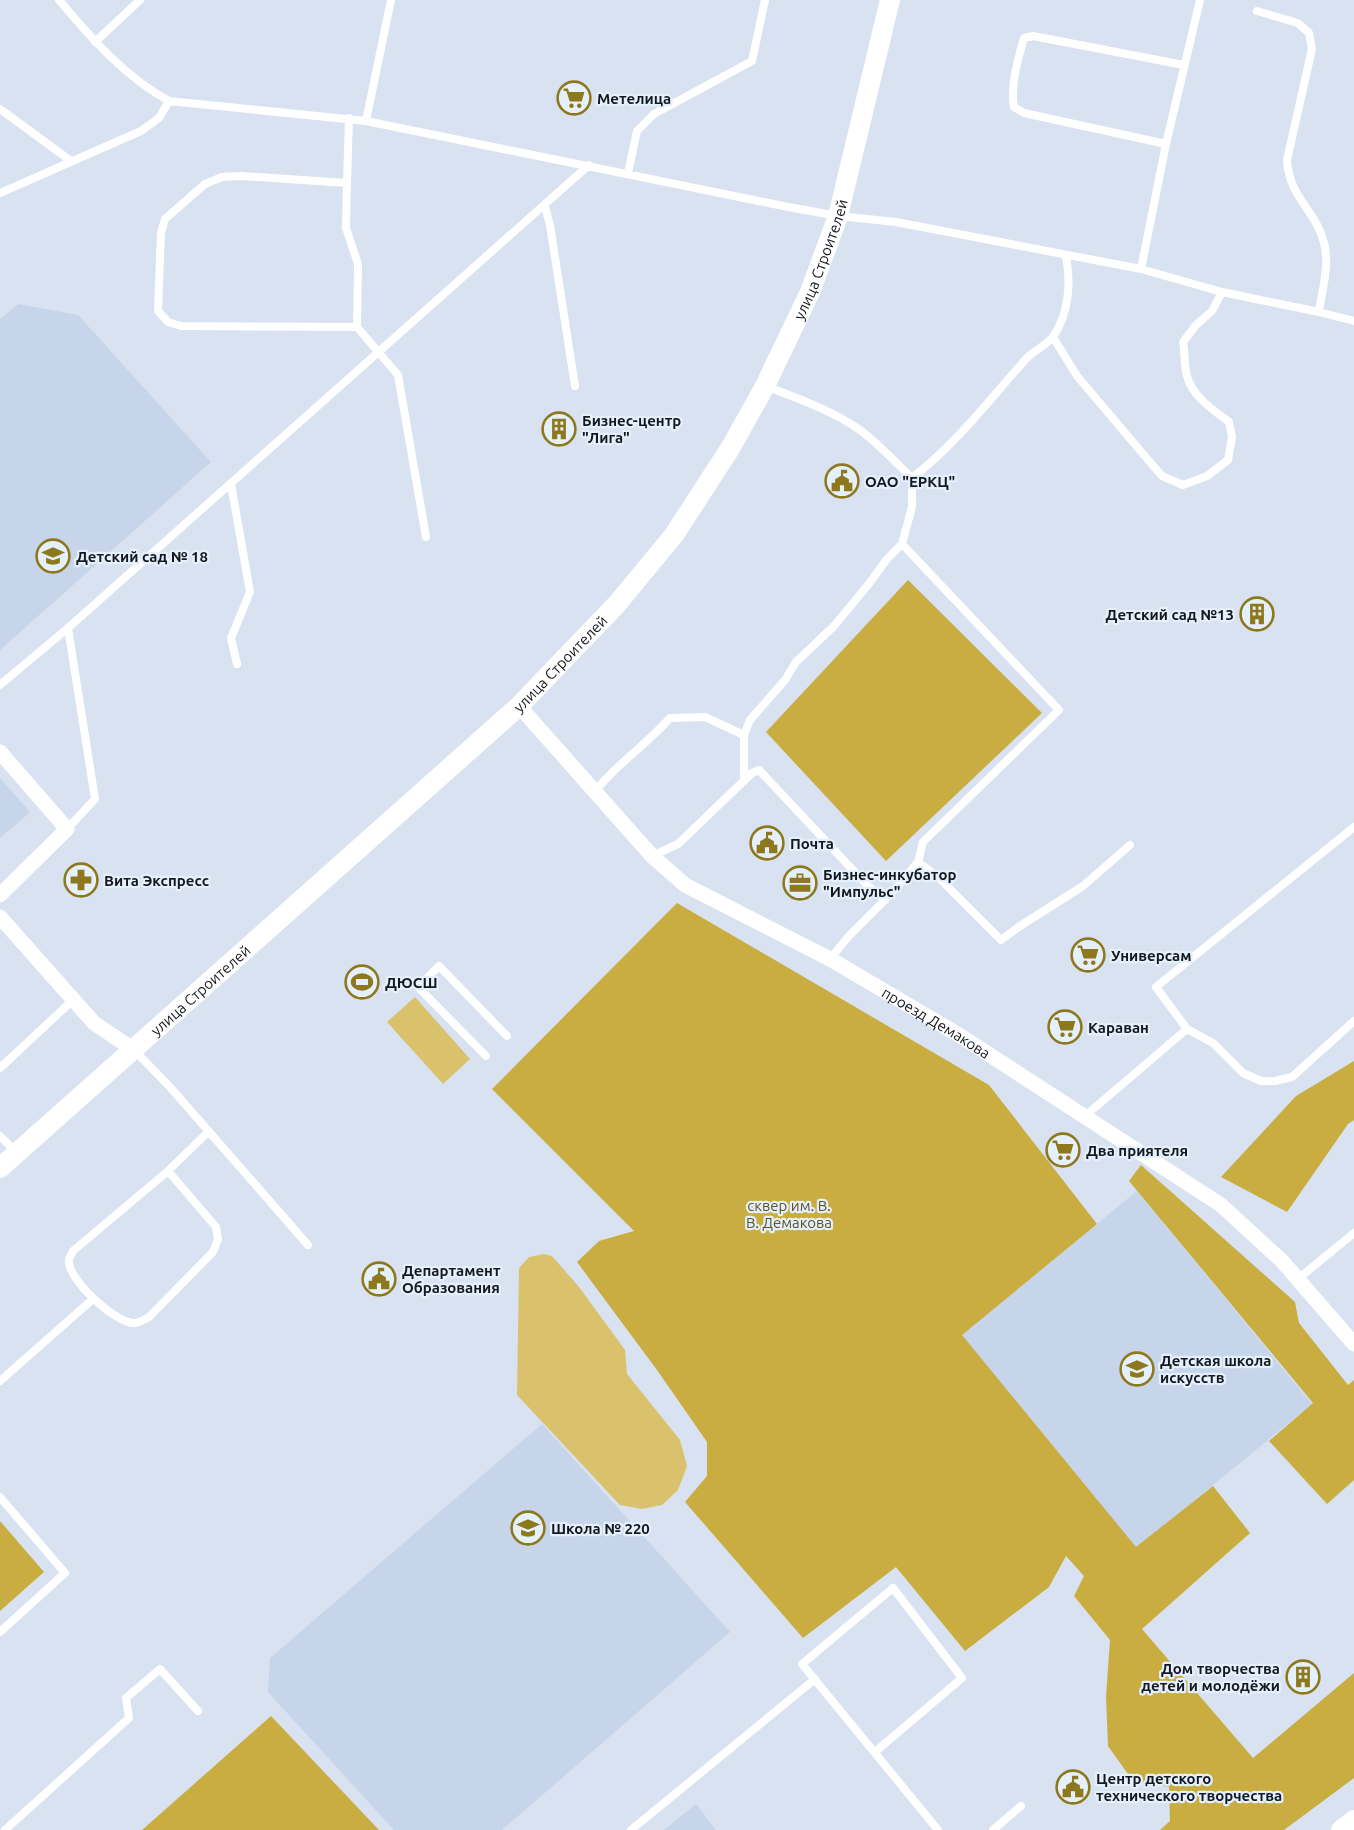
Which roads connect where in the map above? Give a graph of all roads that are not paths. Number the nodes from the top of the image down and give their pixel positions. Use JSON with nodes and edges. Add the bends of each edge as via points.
{"nodes":[{"id":1,"x":59,"y":0,"type":"edge"},
{"id":2,"x":140,"y":0,"type":"edge"},
{"id":3,"x":391,"y":0,"type":"edge"},
{"id":4,"x":765,"y":0,"type":"edge"},
{"id":5,"x":890,"y":0,"type":"edge"},
{"id":6,"x":1200,"y":0,"type":"edge"},
{"id":7,"x":1257,"y":11,"type":"dead end"},
{"id":8,"x":95,"y":42,"type":"junction"},
{"id":9,"x":1184,"y":65,"type":"junction"},
{"id":10,"x":169,"y":101,"type":"junction"},
{"id":11,"x":0,"y":109,"type":"edge"},
{"id":12,"x":349,"y":118,"type":"junction"},
{"id":13,"x":366,"y":120,"type":"junction"},
{"id":14,"x":1166,"y":144,"type":"junction"},
{"id":15,"x":71,"y":161,"type":"junction"},
{"id":16,"x":589,"y":165,"type":"junction"},
{"id":17,"x":628,"y":173,"type":"junction"},
{"id":18,"x":347,"y":183,"type":"junction"},
{"id":19,"x":0,"y":193,"type":"edge"},
{"id":20,"x":545,"y":207,"type":"junction"},
{"id":21,"x":838,"y":216,"type":"junction"},
{"id":22,"x":1066,"y":256,"type":"junction"},
{"id":23,"x":1141,"y":269,"type":"junction"},
{"id":24,"x":1222,"y":292,"type":"junction"},
{"id":25,"x":1319,"y":312,"type":"junction"},
{"id":26,"x":1354,"y":321,"type":"edge"},
{"id":27,"x":357,"y":327,"type":"junction"},
{"id":28,"x":1053,"y":337,"type":"junction"},
{"id":29,"x":379,"y":351,"type":"junction"},
{"id":30,"x":575,"y":386,"type":"dead end"},
{"id":31,"x":765,"y":386,"type":"junction"},
{"id":32,"x":912,"y":478,"type":"junction"},
{"id":33,"x":231,"y":484,"type":"junction"},
{"id":34,"x":426,"y":537,"type":"dead end"},
{"id":35,"x":902,"y":544,"type":"junction"},
{"id":36,"x":68,"y":628,"type":"junction"},
{"id":37,"x":237,"y":664,"type":"dead end"},
{"id":38,"x":0,"y":685,"type":"edge"},
{"id":39,"x":519,"y":706,"type":"junction"},
{"id":40,"x":744,"y":735,"type":"junction"},
{"id":41,"x":0,"y":752,"type":"edge"},
{"id":42,"x":744,"y":781,"type":"junction"},
{"id":43,"x":596,"y":790,"type":"junction"},
{"id":44,"x":1354,"y":827,"type":"edge"},
{"id":45,"x":67,"y":829,"type":"junction"},
{"id":46,"x":1130,"y":845,"type":"dead end"},
{"id":47,"x":652,"y":856,"type":"junction"},
{"id":48,"x":918,"y":862,"type":"junction"},
{"id":49,"x":0,"y":895,"type":"edge"},
{"id":50,"x":885,"y":900,"type":"junction"},
{"id":51,"x":0,"y":917,"type":"edge"},
{"id":52,"x":830,"y":959,"type":"junction"},
{"id":53,"x":73,"y":1000,"type":"junction"},
{"id":54,"x":1354,"y":1021,"type":"edge"},
{"id":55,"x":1187,"y":1029,"type":"junction"},
{"id":56,"x":507,"y":1036,"type":"dead end"},
{"id":57,"x":134,"y":1050,"type":"junction"},
{"id":58,"x":486,"y":1056,"type":"dead end"},
{"id":59,"x":0,"y":1068,"type":"edge"},
{"id":60,"x":1084,"y":1116,"type":"junction"},
{"id":61,"x":209,"y":1131,"type":"junction"},
{"id":62,"x":0,"y":1136,"type":"edge"},
{"id":63,"x":17,"y":1154,"type":"junction"},
{"id":64,"x":0,"y":1168,"type":"edge"},
{"id":65,"x":168,"y":1171,"type":"junction"},
{"id":66,"x":1354,"y":1233,"type":"edge"},
{"id":67,"x":308,"y":1245,"type":"dead end"},
{"id":68,"x":1299,"y":1278,"type":"junction"},
{"id":69,"x":93,"y":1299,"type":"junction"},
{"id":70,"x":1354,"y":1344,"type":"edge"},
{"id":71,"x":0,"y":1381,"type":"edge"},
{"id":72,"x":0,"y":1497,"type":"edge"},
{"id":73,"x":0,"y":1632,"type":"edge"},
{"id":74,"x":815,"y":1679,"type":"junction"},
{"id":75,"x":198,"y":1711,"type":"dead end"},
{"id":76,"x":875,"y":1752,"type":"junction"},
{"id":77,"x":1021,"y":1806,"type":"dead end"},
{"id":78,"x":1354,"y":1820,"type":"edge"},
{"id":79,"x":5,"y":1830,"type":"edge"},
{"id":80,"x":631,"y":1830,"type":"edge"},
{"id":81,"x":938,"y":1830,"type":"edge"},
{"id":82,"x":993,"y":1830,"type":"edge"},
{"id":83,"x":1341,"y":1830,"type":"edge"}],
"edges":[{"from":1,"to":8,"type":"lane"},
{"from":2,"to":8,"type":"lane"},
{"from":3,"to":13,"type":"lane"},
{"from":4,"to":17,"type":"lane","via":[[752,61],[654,114],[637,130]]},
{"from":5,"to":21,"type":"street","name":"улица Строителей"},
{"from":6,"to":9,"type":"lane"},
{"from":7,"to":25,"type":"lane","via":[[1298,23],[1309,33],[1312,49],[1287,160],[1293,188],[1324,243],[1326,262]]},
{"from":8,"to":10,"type":"lane","via":[[147,89]]},
{"from":9,"to":14,"type":"lane"},
{"from":9,"to":14,"type":"lane","via":[[1034,36],[1024,38],[1012,96],[1014,107],[1024,113]]},
{"from":10,"to":12,"type":"lane"},
{"from":10,"to":15,"type":"lane","via":[[159,118],[141,130]]},
{"from":11,"to":15,"type":"lane"},
{"from":12,"to":13,"type":"lane"},
{"from":12,"to":18,"type":"lane"},
{"from":13,"to":16,"type":"lane"},
{"from":14,"to":23,"type":"lane"},
{"from":15,"to":19,"type":"lane"},
{"from":16,"to":17,"type":"lane"},
{"from":16,"to":20,"type":"lane"},
{"from":17,"to":21,"type":"lane"},
{"from":18,"to":27,"type":"lane","via":[[346,228],[358,264]]},
{"from":18,"to":27,"type":"lane","via":[[241,176],[222,177],[205,184],[165,219],[158,311],[168,322],[181,326]]},
{"from":20,"to":29,"type":"lane"},
{"from":20,"to":30,"type":"lane"},
{"from":21,"to":22,"type":"lane","via":[[896,222]]},
{"from":21,"to":31,"type":"street","name":"улица Строителей","via":[[810,292]]},
{"from":22,"to":23,"type":"lane"},
{"from":22,"to":28,"type":"lane","via":[[1068,294],[1064,316]]},
{"from":23,"to":24,"type":"lane"},
{"from":24,"to":25,"type":"lane"},
{"from":24,"to":28,"type":"lane","via":[[1212,311],[1183,342],[1190,387],[1229,422],[1232,437],[1228,460],[1207,476],[1183,485],[1155,469],[1077,376]]},
{"from":25,"to":26,"type":"lane"},
{"from":27,"to":29,"type":"lane"},
{"from":28,"to":32,"type":"lane","via":[[1028,356],[965,431]]},
{"from":29,"to":33,"type":"lane"},
{"from":29,"to":34,"type":"lane","via":[[398,375]]},
{"from":31,"to":32,"type":"lane","via":[[840,418],[882,448]]},
{"from":31,"to":39,"type":"street","name":"улица Строителей","via":[[674,535],[617,604]]},
{"from":32,"to":35,"type":"lane","via":[[912,507]]},
{"from":33,"to":36,"type":"lane"},
{"from":33,"to":37,"type":"lane","via":[[250,592],[231,638]]},
{"from":35,"to":40,"type":"lane","via":[[834,626],[796,662],[750,720]]},
{"from":35,"to":48,"type":"lane","via":[[1059,710],[923,842]]},
{"from":36,"to":38,"type":"lane"},
{"from":36,"to":45,"type":"lane","via":[[95,799]]},
{"from":39,"to":43,"type":"street","name":"проезд Демакова"},
{"from":39,"to":57,"type":"street","name":"улица Строителей"},
{"from":40,"to":42,"type":"lane"},
{"from":40,"to":43,"type":"lane","via":[[705,717],[670,718]]},
{"from":41,"to":45,"type":"street"},
{"from":42,"to":47,"type":"lane","via":[[678,844]]},
{"from":42,"to":50,"type":"lane","via":[[759,770]]},
{"from":43,"to":47,"type":"street","name":"проезд Демакова"},
{"from":44,"to":55,"type":"lane","via":[[1156,987]]},
{"from":45,"to":49,"type":"street"},
{"from":46,"to":48,"type":"lane","via":[[1083,886],[1001,940]]},
{"from":47,"to":52,"type":"street","name":"проезд Демакова","via":[[685,885]]},
{"from":48,"to":50,"type":"lane"},
{"from":50,"to":52,"type":"lane"},
{"from":51,"to":53,"type":"street"},
{"from":52,"to":60,"type":"street","name":"проезд Демакова","via":[[959,1035]]},
{"from":53,"to":57,"type":"street","via":[[94,1023]]},
{"from":53,"to":59,"type":"lane"},
{"from":54,"to":55,"type":"lane","via":[[1292,1077],[1275,1081],[1261,1081],[1243,1073],[1213,1043]]},
{"from":55,"to":60,"type":"lane"},
{"from":56,"to":58,"type":"lane","via":[[439,966],[418,987]]},
{"from":57,"to":61,"type":"lane"},
{"from":57,"to":63,"type":"street","name":"улица Строителей"},
{"from":60,"to":68,"type":"street","name":"проезд Демакова","via":[[1221,1205]]},
{"from":61,"to":65,"type":"lane"},
{"from":61,"to":67,"type":"lane"},
{"from":62,"to":63,"type":"lane"},
{"from":63,"to":64,"type":"street","name":"улица Строителей"},
{"from":65,"to":69,"type":"lane","via":[[73,1251],[69,1260],[71,1270]]},
{"from":65,"to":69,"type":"lane","via":[[216,1227],[218,1239],[213,1252],[149,1317],[136,1323],[121,1321]]},
{"from":66,"to":68,"type":"lane"},
{"from":68,"to":70,"type":"street","name":"проезд Демакова"},
{"from":69,"to":71,"type":"lane"},
{"from":72,"to":73,"type":"lane","via":[[65,1573]]},
{"from":74,"to":76,"type":"lane"},
{"from":74,"to":76,"type":"lane","via":[[802,1664],[893,1588],[962,1678]]},
{"from":74,"to":80,"type":"lane"},
{"from":75,"to":79,"type":"lane","via":[[160,1669],[126,1698],[129,1718]]},
{"from":76,"to":81,"type":"lane"},
{"from":77,"to":82,"type":"lane"},
{"from":78,"to":83,"type":"street"}]}
